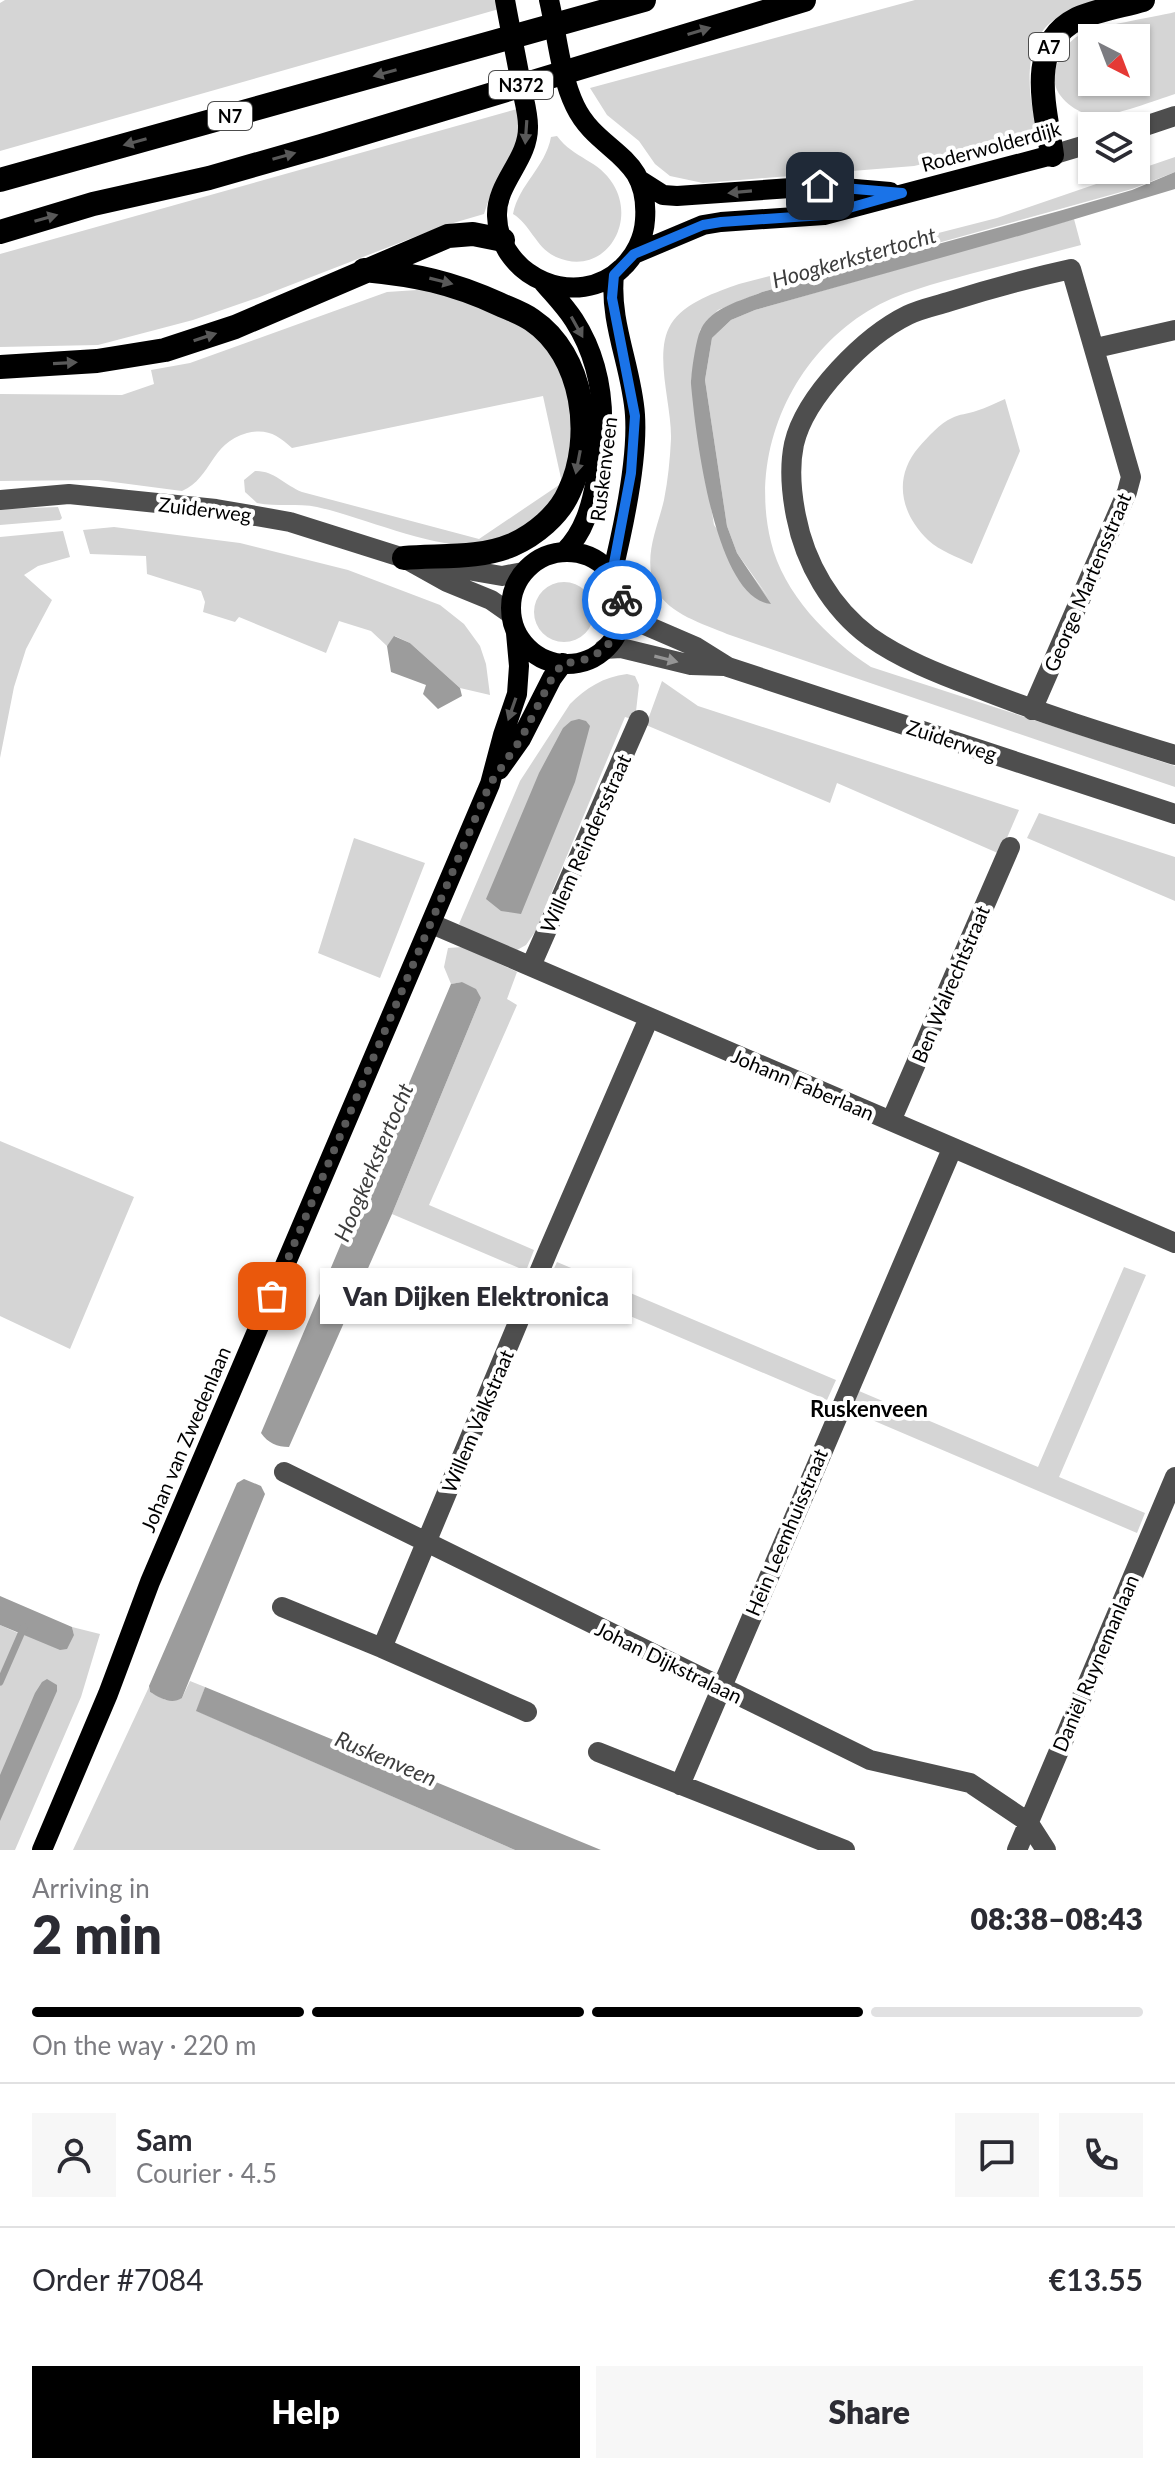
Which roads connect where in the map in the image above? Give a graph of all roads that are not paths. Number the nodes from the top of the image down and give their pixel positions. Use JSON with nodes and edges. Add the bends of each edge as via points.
{"nodes":[{"id":1,"x":505,"y":0,"type":"edge"},
{"id":2,"x":549,"y":0,"type":"edge"},
{"id":3,"x":644,"y":0,"type":"edge"},
{"id":4,"x":804,"y":0,"type":"edge"},
{"id":5,"x":1143,"y":0,"type":"edge"},
{"id":6,"x":1175,"y":116,"type":"edge"},
{"id":7,"x":1150,"y":124,"type":"edge"},
{"id":8,"x":1078,"y":147,"type":"edge"},
{"id":9,"x":1052,"y":155,"type":"junction"},
{"id":10,"x":0,"y":180,"type":"edge"},
{"id":11,"x":641,"y":181,"type":"junction"},
{"id":12,"x":902,"y":193,"type":"junction"},
{"id":13,"x":0,"y":232,"type":"edge"},
{"id":14,"x":503,"y":240,"type":"junction"},
{"id":15,"x":634,"y":254,"type":"junction"},
{"id":16,"x":364,"y":270,"type":"junction"},
{"id":17,"x":614,"y":275,"type":"junction"},
{"id":18,"x":543,"y":282,"type":"junction"},
{"id":19,"x":1175,"y":330,"type":"edge"},
{"id":20,"x":1096,"y":348,"type":"junction"},
{"id":21,"x":0,"y":367,"type":"edge"},
{"id":22,"x":0,"y":500,"type":"edge"},
{"id":23,"x":565,"y":551,"type":"junction"},
{"id":24,"x":404,"y":558,"type":"junction"},
{"id":25,"x":523,"y":572,"type":"junction"},
{"id":26,"x":612,"y":574,"type":"junction"},
{"id":27,"x":623,"y":611,"type":"junction"},
{"id":28,"x":514,"y":624,"type":"junction"},
{"id":29,"x":604,"y":649,"type":"junction"},
{"id":30,"x":563,"y":663,"type":"junction"},
{"id":31,"x":728,"y":667,"type":"junction"},
{"id":32,"x":1032,"y":710,"type":"junction"},
{"id":33,"x":639,"y":720,"type":"dead end"},
{"id":34,"x":1175,"y":755,"type":"edge"},
{"id":35,"x":490,"y":784,"type":"junction"},
{"id":36,"x":1175,"y":814,"type":"edge"},
{"id":37,"x":1010,"y":847,"type":"dead end"},
{"id":38,"x":432,"y":924,"type":"junction"},
{"id":39,"x":531,"y":966,"type":"junction"},
{"id":40,"x":649,"y":1018,"type":"junction"},
{"id":41,"x":891,"y":1121,"type":"junction"},
{"id":42,"x":952,"y":1149,"type":"junction"},
{"id":43,"x":1175,"y":1243,"type":"edge"},
{"id":44,"x":284,"y":1472,"type":"dead end"},
{"id":45,"x":1175,"y":1477,"type":"edge"},
{"id":46,"x":427,"y":1541,"type":"junction"},
{"id":47,"x":282,"y":1607,"type":"dead end"},
{"id":48,"x":382,"y":1648,"type":"junction"},
{"id":49,"x":719,"y":1688,"type":"junction"},
{"id":50,"x":527,"y":1712,"type":"dead end"},
{"id":51,"x":598,"y":1752,"type":"dead end"},
{"id":52,"x":680,"y":1785,"type":"junction"},
{"id":53,"x":1028,"y":1822,"type":"junction"},
{"id":54,"x":42,"y":1850,"type":"edge"},
{"id":55,"x":845,"y":1850,"type":"edge"},
{"id":56,"x":1017,"y":1850,"type":"edge"},
{"id":57,"x":1046,"y":1850,"type":"edge"}],
"edges":[{"from":1,"to":14,"type":"main road","number":"N372","one_way":true,"via":[[528,125],[525,145],[497,206]]},
{"from":2,"to":11,"type":"main road","number":"N372","via":[[574,104]]},
{"from":3,"to":10,"type":"highway","number":"N7","one_way":true},
{"from":13,"to":4,"type":"highway","one_way":true,"via":[[209,178]]},
{"from":5,"to":9,"type":"highway","number":"A7","via":[[1080,18],[1051,43],[1042,79]]},
{"from":6,"to":7,"type":"street"},
{"from":8,"to":9,"type":"street","name":"Roderwolderdijk"},
{"from":9,"to":12,"type":"main road","name":"Roderwolderdijk"},
{"from":12,"to":11,"type":"main road","name":"Roderwolderdijk","one_way":true,"via":[[820,186],[685,197],[663,195]]},
{"from":11,"to":15,"type":"main road","via":[[645,226]]},
{"from":12,"to":15,"type":"main road","name":"Roderwolderdijk","via":[[824,215],[703,225]]},
{"from":14,"to":16,"type":"highway","via":[[454,235]]},
{"from":14,"to":18,"type":"main road","name":"Ruskenveen","via":[[521,267]]},
{"from":15,"to":17,"type":"main road"},
{"from":21,"to":16,"type":"highway","one_way":true,"via":[[165,350],[235,327]]},
{"from":16,"to":24,"type":"highway","one_way":true,"via":[[453,284],[531,319],[566,359],[581,409],[575,478],[545,523],[497,551]]},
{"from":17,"to":18,"type":"main road","via":[[580,289]]},
{"from":17,"to":26,"type":"main road","name":"Ruskenveen","via":[[612,298],[635,416],[631,473]]},
{"from":18,"to":23,"type":"main road","name":"Ruskenveen","one_way":true,"via":[[580,331],[603,404],[603,443],[591,504],[578,539]]},
{"from":19,"to":20,"type":"street"},
{"from":20,"to":32,"type":"street","name":"George Martensstraat","via":[[1131,477]]},
{"from":20,"to":32,"type":"street","name":"George Martensstraat","via":[[1071,269],[985,290],[909,314],[875,334],[817,395],[794,442],[790,486],[798,528],[814,570],[837,606],[870,637],[929,670]]},
{"from":22,"to":24,"type":"street","name":"Zuiderweg","via":[[69,494],[216,509],[290,522]]},
{"from":23,"to":25,"type":"main road","via":[[542,558]]},
{"from":23,"to":26,"type":"main road","via":[[587,556]]},
{"from":24,"to":25,"type":"street","name":"Zuiderweg","via":[[491,575]]},
{"from":24,"to":28,"type":"street","name":"Zuiderweg","via":[[491,600]]},
{"from":25,"to":28,"type":"main road","via":[[513,592]]},
{"from":26,"to":27,"type":"main road"},
{"from":27,"to":29,"type":"main road","via":[[617,632]]},
{"from":27,"to":31,"type":"street","name":"Zuiderweg"},
{"from":28,"to":30,"type":"main road","via":[[523,643],[538,656]]},
{"from":28,"to":35,"type":"main road","name":"Johan van Zwedenlaan","one_way":true,"via":[[517,694]]},
{"from":29,"to":30,"type":"main road","via":[[589,659]]},
{"from":29,"to":31,"type":"street","name":"Zuiderweg","one_way":true},
{"from":30,"to":35,"type":"main road","name":"Johan van Zwedenlaan"},
{"from":31,"to":36,"type":"street","name":"Zuiderweg"},
{"from":32,"to":34,"type":"street"},
{"from":33,"to":39,"type":"street","name":"Willem Reindersstraat"},
{"from":35,"to":38,"type":"main road","name":"Johan van Zwedenlaan"},
{"from":37,"to":41,"type":"street","name":"Ben Walrechtstraat"},
{"from":38,"to":39,"type":"street","name":"Johann Faberlaan"},
{"from":38,"to":54,"type":"main road","name":"Johan van Zwedenlaan","via":[[150,1582]]},
{"from":39,"to":40,"type":"street","name":"Johann Faberlaan"},
{"from":40,"to":41,"type":"street","name":"Johann Faberlaan"},
{"from":40,"to":46,"type":"street","name":"Willem Valkstraat"},
{"from":41,"to":42,"type":"street","name":"Johann Faberlaan"},
{"from":42,"to":43,"type":"street","name":"Johann Faberlaan"},
{"from":42,"to":49,"type":"street","name":"Hein Leemhuisstraat"},
{"from":44,"to":46,"type":"street","name":"Johan Dijkstralaan"},
{"from":45,"to":53,"type":"street","name":"Daniël Ruynemanlaan"},
{"from":46,"to":48,"type":"street","name":"Willem Valkstraat"},
{"from":46,"to":49,"type":"street","name":"Johan Dijkstralaan"},
{"from":47,"to":48,"type":"street"},
{"from":48,"to":50,"type":"street"},
{"from":49,"to":52,"type":"street","name":"Hein Leemhuisstraat"},
{"from":49,"to":53,"type":"street","name":"Johan Dijkstralaan","via":[[870,1760],[970,1783]]},
{"from":51,"to":52,"type":"street"},
{"from":52,"to":55,"type":"street"},
{"from":53,"to":56,"type":"street","name":"Daniël Ruynemanlaan"},
{"from":53,"to":57,"type":"street","name":"Johan Dijkstralaan"}]}
